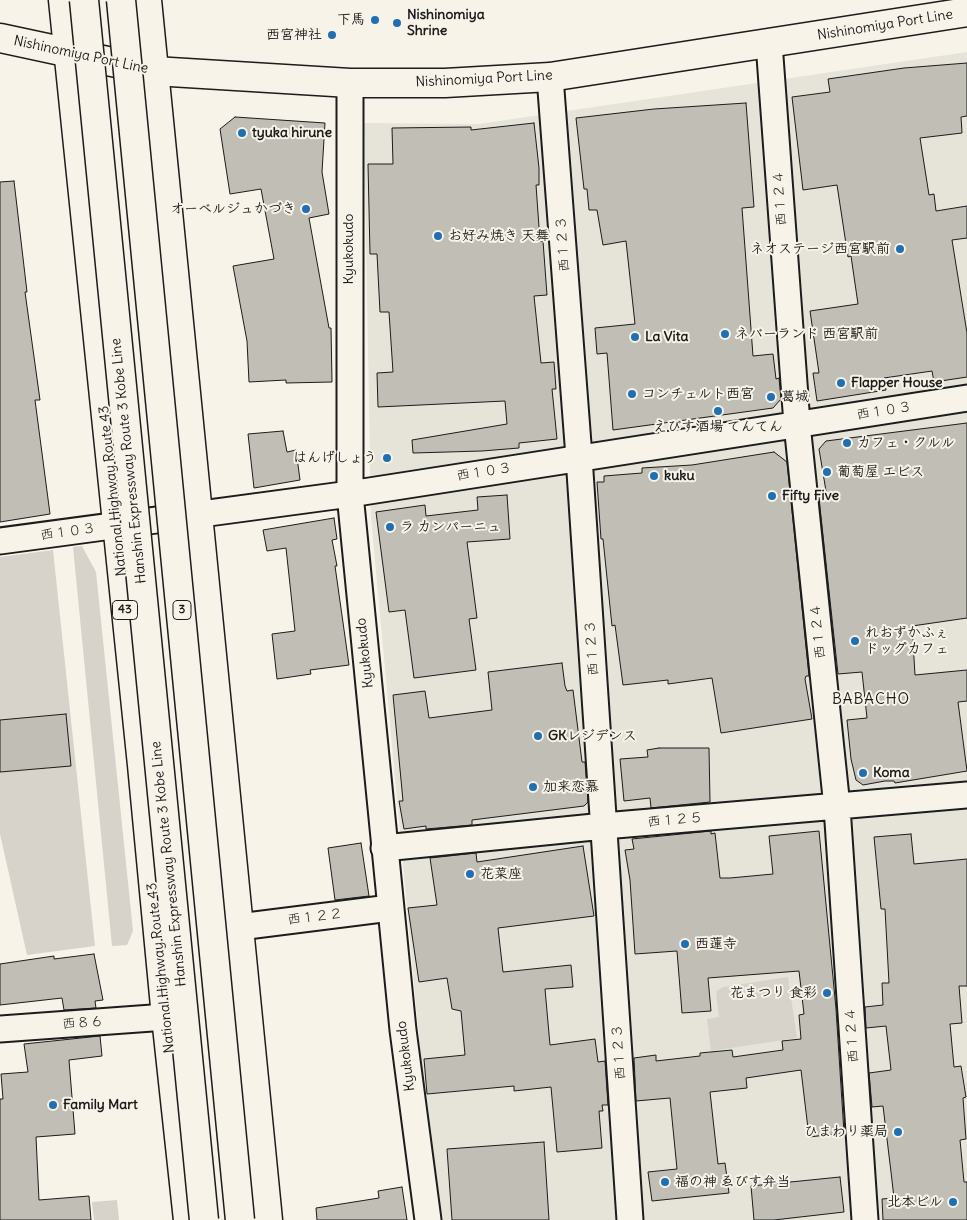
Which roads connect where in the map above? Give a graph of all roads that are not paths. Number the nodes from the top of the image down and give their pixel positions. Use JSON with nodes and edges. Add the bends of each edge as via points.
{"nodes":[{"id":1,"x":63,"y":0,"type":"edge"},
{"id":2,"x":84,"y":0,"type":"edge"},
{"id":3,"x":121,"y":0,"type":"edge"},
{"id":4,"x":147,"y":0,"type":"edge"},
{"id":5,"x":967,"y":12,"type":"edge"},
{"id":6,"x":0,"y":38,"type":"edge"},
{"id":7,"x":769,"y":43,"type":"junction"},
{"id":8,"x":68,"y":51,"type":"junction"},
{"id":9,"x":154,"y":71,"type":"junction"},
{"id":10,"x":550,"y":77,"type":"junction"},
{"id":11,"x":350,"y":83,"type":"junction"},
{"id":12,"x":967,"y":398,"type":"edge"},
{"id":13,"x":797,"y":424,"type":"junction"},
{"id":14,"x":579,"y":457,"type":"junction"},
{"id":15,"x":350,"y":494,"type":"junction"},
{"id":16,"x":198,"y":514,"type":"junction"},
{"id":17,"x":116,"y":525,"type":"junction"},
{"id":18,"x":0,"y":541,"type":"edge"},
{"id":19,"x":967,"y":795,"type":"edge"},
{"id":20,"x":836,"y":807,"type":"junction"},
{"id":21,"x":604,"y":826,"type":"junction"},
{"id":22,"x":384,"y":848,"type":"junction"},
{"id":23,"x":390,"y":908,"type":"junction"},
{"id":24,"x":239,"y":927,"type":"junction"},
{"id":25,"x":166,"y":1017,"type":"junction"},
{"id":26,"x":0,"y":1029,"type":"edge"},
{"id":27,"x":188,"y":1220,"type":"edge"},
{"id":28,"x":204,"y":1220,"type":"edge"},
{"id":29,"x":240,"y":1220,"type":"edge"},
{"id":30,"x":268,"y":1220,"type":"edge"},
{"id":31,"x":428,"y":1220,"type":"edge"},
{"id":32,"x":630,"y":1220,"type":"edge"},
{"id":33,"x":866,"y":1220,"type":"edge"}],
"edges":[{"from":1,"to":8,"type":"main road","name":"National Highway Route 43","number":"43"},
{"from":2,"to":28,"type":"main road","name":"Hanshin Expressway Route 3 Kobe Line","bridge":true},
{"from":3,"to":29,"type":"main road","number":"3","bridge":true},
{"from":4,"to":9,"type":"main road"},
{"from":5,"to":7,"type":"main road","name":"Nishinomiya Port Line"},
{"from":6,"to":8,"type":"main road","name":"Nishinomiya Port Line"},
{"from":7,"to":10,"type":"main road","name":"Nishinomiya Port Line"},
{"from":7,"to":13,"type":"street","name":"西１２４"},
{"from":8,"to":9,"type":"main road","name":"Nishinomiya Port Line"},
{"from":8,"to":17,"type":"main road","name":"National Highway Route 43","number":"43"},
{"from":9,"to":11,"type":"main road","name":"Nishinomiya Port Line"},
{"from":9,"to":16,"type":"main road"},
{"from":10,"to":11,"type":"main road","name":"Nishinomiya Port Line","via":[[444,83]]},
{"from":10,"to":14,"type":"street","name":"西１２３"},
{"from":11,"to":15,"type":"street","name":"Kyukokudo"},
{"from":12,"to":13,"type":"street","name":"西１０３"},
{"from":13,"to":14,"type":"street","name":"西１０３"},
{"from":13,"to":20,"type":"street","name":"西１２４"},
{"from":14,"to":15,"type":"street","name":"西１０３"},
{"from":14,"to":21,"type":"street","name":"西１２３"},
{"from":15,"to":16,"type":"street","name":"西１０３"},
{"from":15,"to":22,"type":"street","name":"Kyukokudo"},
{"from":16,"to":17,"type":"street","name":"西１０３"},
{"from":16,"to":24,"type":"main road"},
{"from":17,"to":18,"type":"street","name":"西１０３"},
{"from":17,"to":25,"type":"main road","name":"National Highway Route 43","number":"43"},
{"from":19,"to":20,"type":"street","name":"西１２５"},
{"from":20,"to":21,"type":"street","name":"西１２５"},
{"from":20,"to":33,"type":"street","name":"西１２４"},
{"from":21,"to":22,"type":"street","name":"西１２５"},
{"from":21,"to":32,"type":"street","name":"西１２３"},
{"from":22,"to":23,"type":"street","name":"Kyukokudo"},
{"from":23,"to":24,"type":"street","name":"西１２２"},
{"from":23,"to":31,"type":"street","name":"Kyukokudo"},
{"from":24,"to":30,"type":"main road"},
{"from":25,"to":26,"type":"street","name":"西８６"},
{"from":25,"to":27,"type":"main road","name":"National Highway Route 43","number":"43"}]}
